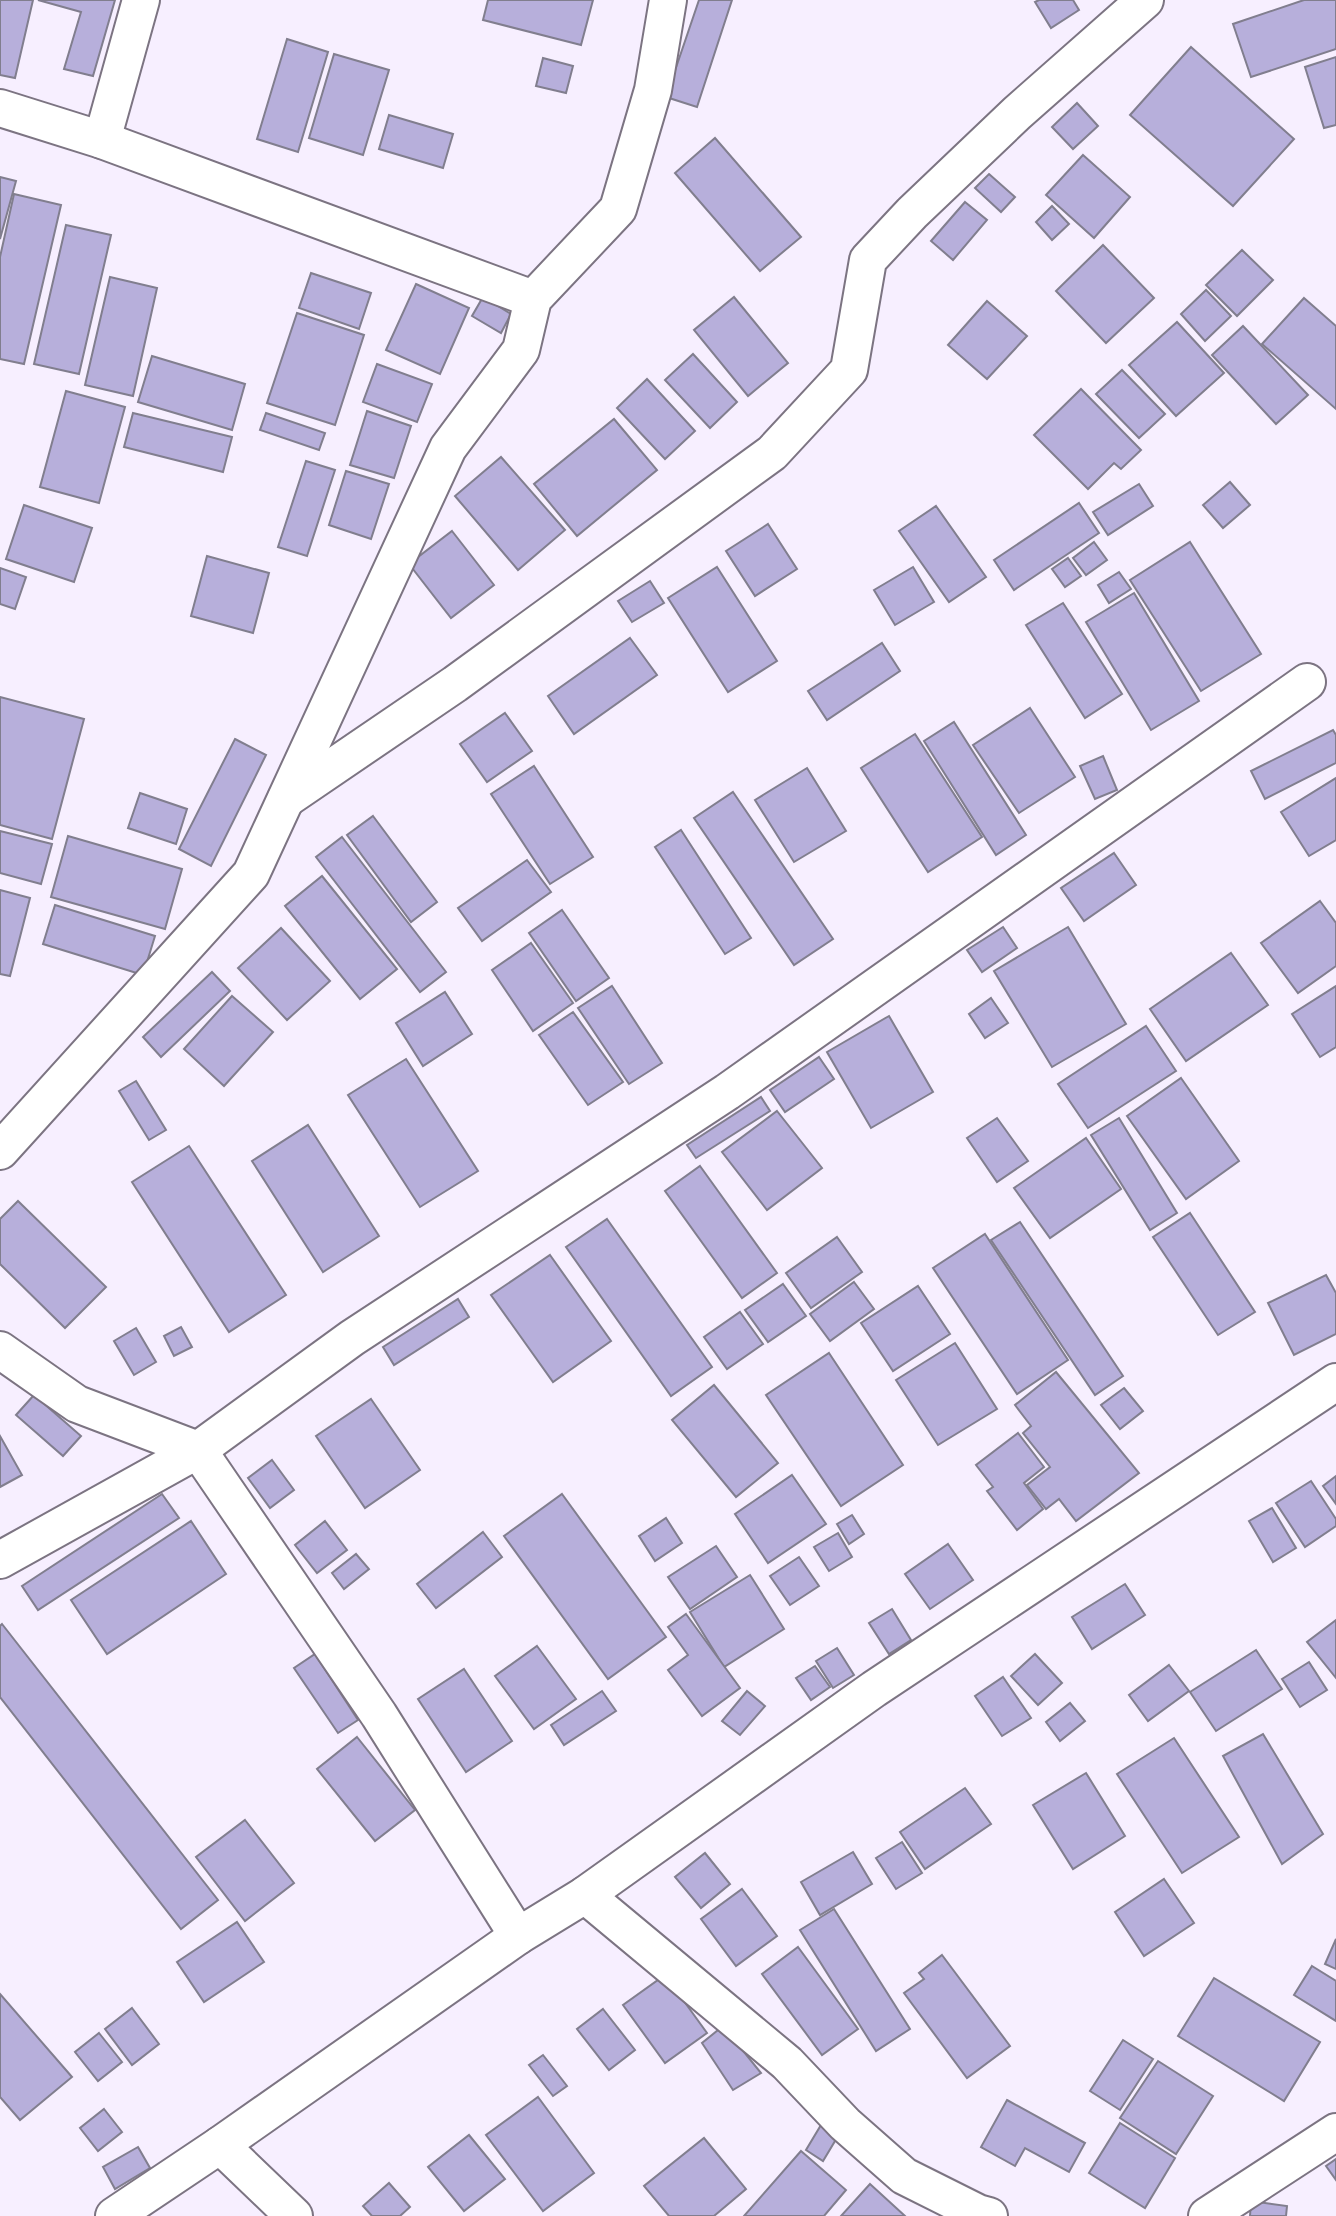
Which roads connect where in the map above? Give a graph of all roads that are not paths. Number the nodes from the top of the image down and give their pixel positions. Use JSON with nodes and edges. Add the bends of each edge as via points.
{"nodes":[{"id":1,"x":141,"y":0,"type":"edge"},
{"id":2,"x":668,"y":0,"type":"edge"},
{"id":3,"x":1145,"y":0,"type":"edge"},
{"id":4,"x":0,"y":108,"type":"edge"},
{"id":5,"x":102,"y":140,"type":"junction"},
{"id":6,"x":533,"y":299,"type":"junction"},
{"id":7,"x":1307,"y":682,"type":"dead end"},
{"id":8,"x":285,"y":800,"type":"junction"},
{"id":9,"x":0,"y":1151,"type":"edge"},
{"id":10,"x":0,"y":1350,"type":"edge"},
{"id":11,"x":1336,"y":1382,"type":"edge"},
{"id":12,"x":198,"y":1450,"type":"junction"},
{"id":13,"x":0,"y":1560,"type":"edge"},
{"id":14,"x":585,"y":1895,"type":"junction"},
{"id":15,"x":518,"y":1936,"type":"junction"},
{"id":16,"x":1336,"y":2132,"type":"edge"},
{"id":17,"x":220,"y":2145,"type":"junction"},
{"id":18,"x":114,"y":2216,"type":"edge"},
{"id":19,"x":294,"y":2216,"type":"edge"},
{"id":20,"x":989,"y":2216,"type":"edge"},
{"id":21,"x":1207,"y":2216,"type":"edge"}],
"edges":[{"from":1,"to":5,"type":"street"},
{"from":2,"to":6,"type":"street","via":[[653,90],[618,209]]},
{"from":3,"to":8,"type":"street","via":[[1017,113],[868,260],[849,370],[772,453],[455,684]]},
{"from":4,"to":5,"type":"street"},
{"from":5,"to":6,"type":"street"},
{"from":6,"to":8,"type":"street","via":[[521,350],[448,448]]},
{"from":7,"to":12,"type":"street","via":[[740,1083],[352,1338]]},
{"from":8,"to":9,"type":"street","via":[[251,874]]},
{"from":10,"to":12,"type":"street","via":[[77,1404]]},
{"from":11,"to":14,"type":"street","via":[[874,1689]]},
{"from":12,"to":13,"type":"street"},
{"from":12,"to":15,"type":"street","via":[[379,1715]]},
{"from":14,"to":15,"type":"street"},
{"from":14,"to":20,"type":"street","via":[[787,2063],[904,2176]]},
{"from":15,"to":17,"type":"street"},
{"from":16,"to":21,"type":"street"},
{"from":17,"to":18,"type":"street"},
{"from":17,"to":19,"type":"street"}]}
